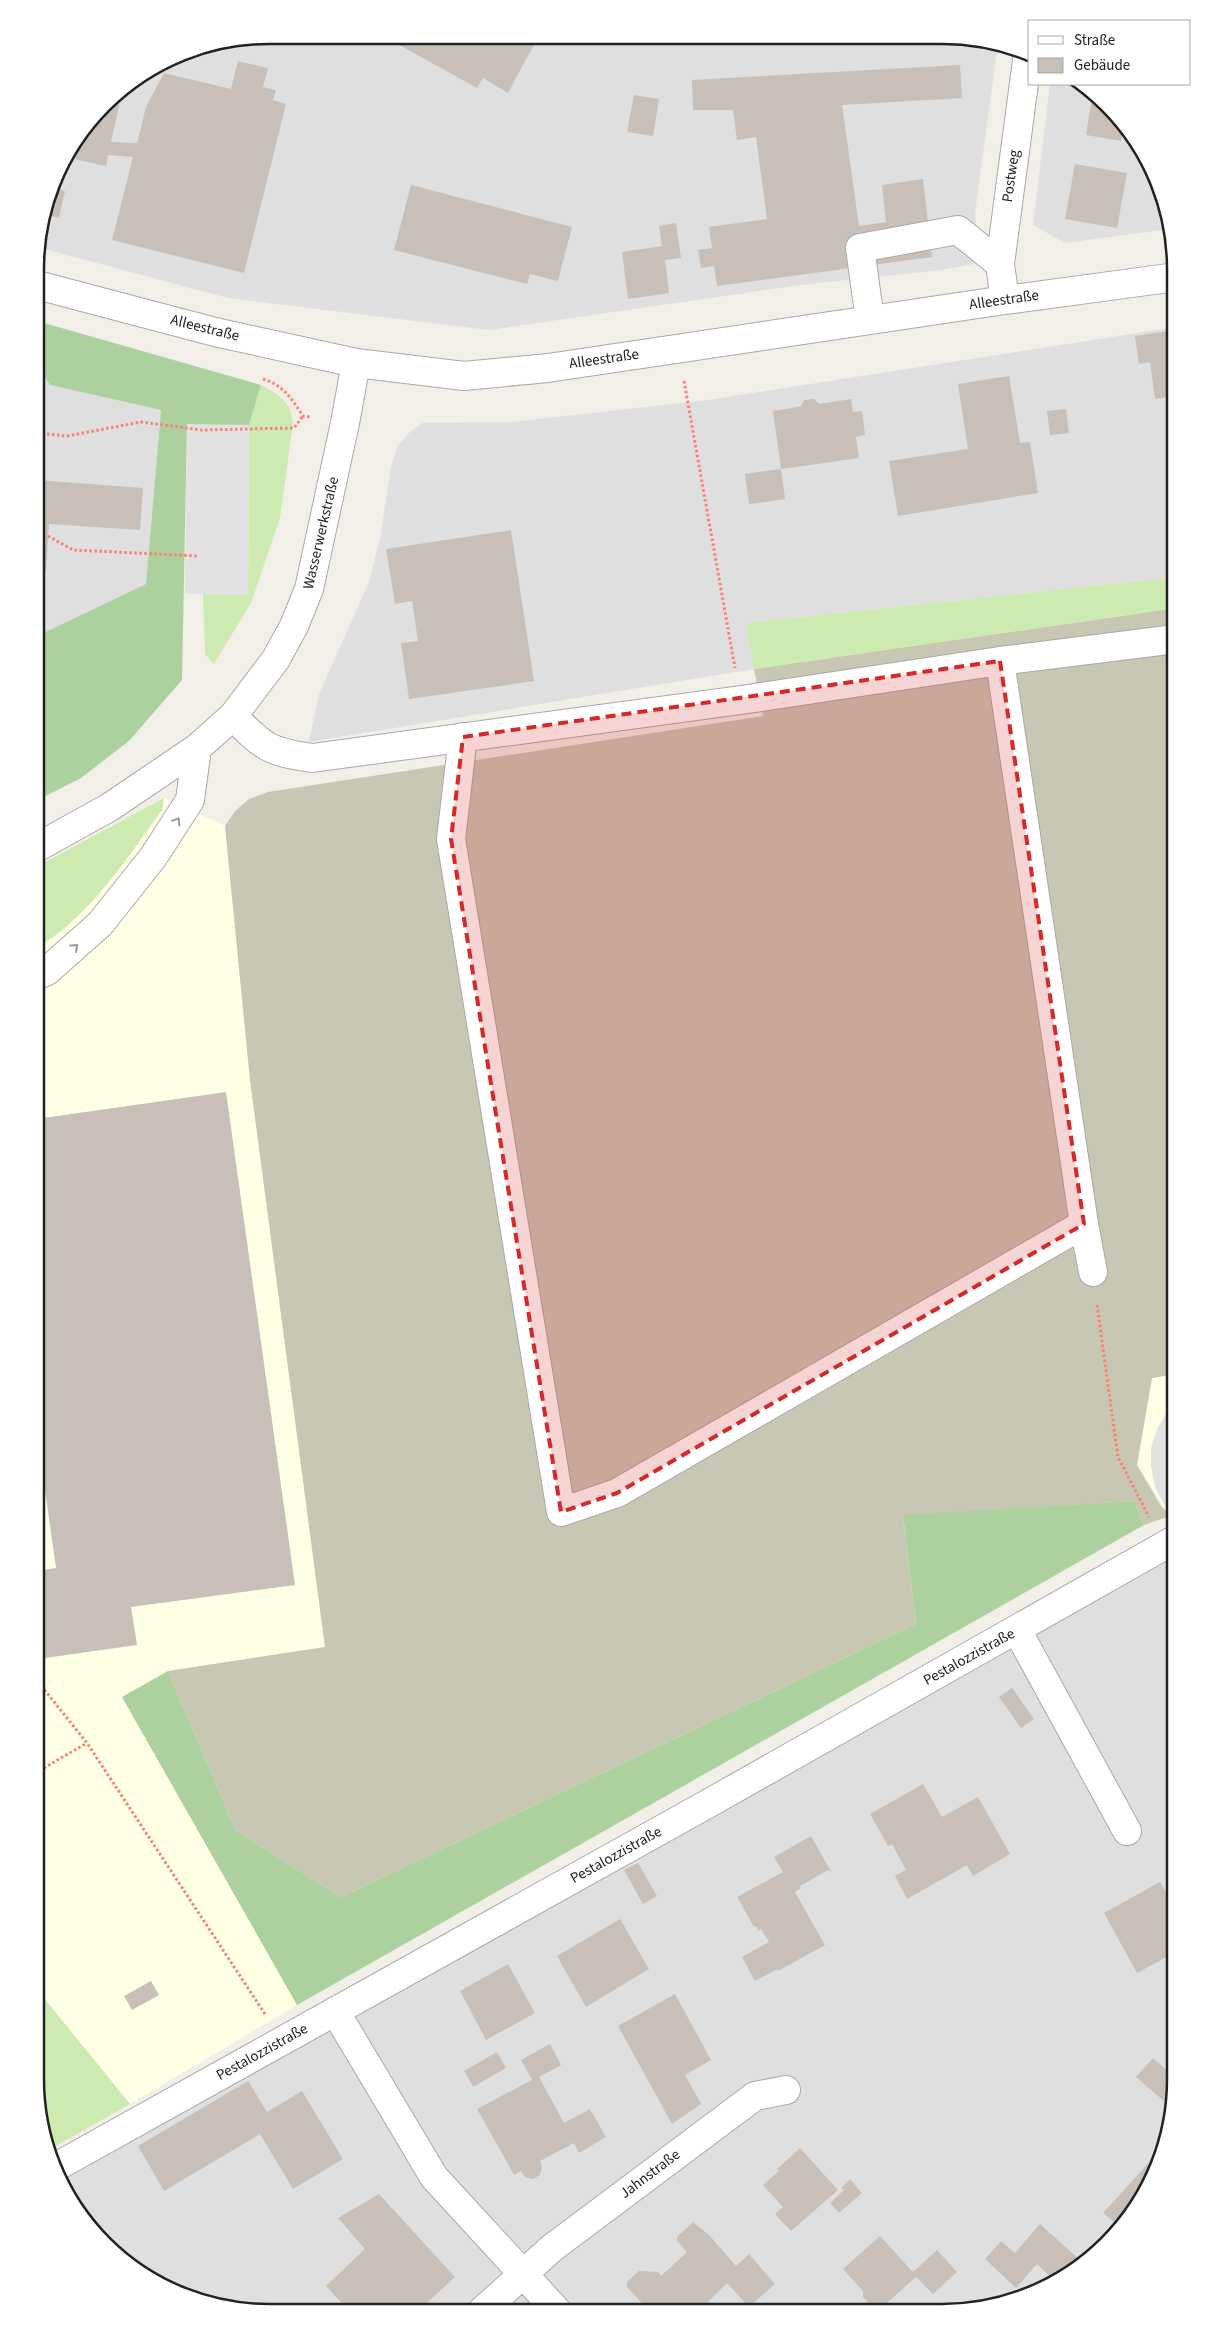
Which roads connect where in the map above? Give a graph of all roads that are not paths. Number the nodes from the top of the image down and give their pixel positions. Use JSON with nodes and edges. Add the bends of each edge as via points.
{"nodes":[{"id":1,"x":1027,"y":60,"type":"edge"},
{"id":2,"x":1000,"y":264,"type":"junction"},
{"id":3,"x":1167,"y":278,"type":"edge"},
{"id":4,"x":44,"y":287,"type":"edge"},
{"id":5,"x":1004,"y":300,"type":"junction"},
{"id":6,"x":870,"y":320,"type":"junction"},
{"id":7,"x":356,"y":363,"type":"junction"},
{"id":8,"x":1167,"y":640,"type":"edge"},
{"id":9,"x":1000,"y":661,"type":"junction"},
{"id":10,"x":233,"y":716,"type":"junction"},
{"id":11,"x":463,"y":737,"type":"junction"},
{"id":12,"x":197,"y":748,"type":"junction"},
{"id":13,"x":44,"y":844,"type":"edge"},
{"id":14,"x":44,"y":972,"type":"edge"},
{"id":15,"x":1084,"y":1224,"type":"junction"},
{"id":16,"x":1093,"y":1272,"type":"road end"},
{"id":17,"x":1167,"y":1544,"type":"edge"},
{"id":18,"x":1017,"y":1630,"type":"junction"},
{"id":19,"x":1127,"y":1831,"type":"dead end"},
{"id":20,"x":335,"y":2011,"type":"junction"},
{"id":21,"x":786,"y":2090,"type":"dead end"},
{"id":22,"x":60,"y":2164,"type":"edge"},
{"id":23,"x":522,"y":2275,"type":"junction"},
{"id":24,"x":490,"y":2304,"type":"edge"},
{"id":25,"x":550,"y":2304,"type":"edge"}],
"edges":[{"from":1,"to":2,"type":"street","name":"Postweg"},
{"from":2,"to":5,"type":"street","name":"Postweg"},
{"from":2,"to":6,"type":"street","via":[[958,230],[860,248]]},
{"from":3,"to":5,"type":"street","name":"Alleestraße"},
{"from":4,"to":7,"type":"street","name":"Alleestraße","via":[[215,332]]},
{"from":5,"to":6,"type":"street","name":"Alleestraße"},
{"from":6,"to":7,"type":"street","name":"Alleestraße","via":[[548,368],[464,376]]},
{"from":7,"to":10,"type":"street","name":"Wasserwerkstraße","via":[[309,589],[276,659]]},
{"from":8,"to":9,"type":"street"},
{"from":9,"to":11,"type":"street"},
{"from":9,"to":15,"type":"street"},
{"from":10,"to":11,"type":"street","via":[[259,742],[282,754],[312,758]]},
{"from":10,"to":12,"type":"street","name":"Wasserwerkstraße"},
{"from":11,"to":15,"type":"street","via":[[451,839],[561,1512],[617,1493]]},
{"from":12,"to":13,"type":"street","name":"Wasserwerkstraße","via":[[110,807]]},
{"from":14,"to":12,"type":"street","one_way":true,"via":[[100,924],[154,856],[190,800]]},
{"from":15,"to":16,"type":"street"},
{"from":17,"to":18,"type":"street","name":"Pestalozzistraße"},
{"from":18,"to":19,"type":"street"},
{"from":18,"to":20,"type":"street","name":"Pestalozzistraße"},
{"from":20,"to":22,"type":"street","name":"Pestalozzistraße"},
{"from":20,"to":23,"type":"street","via":[[434,2177]]},
{"from":21,"to":23,"type":"street","name":"Jahnstraße","via":[[755,2096],[552,2248]]},
{"from":23,"to":24,"type":"street","name":"Jahnstraße"},
{"from":23,"to":25,"type":"street"}]}
